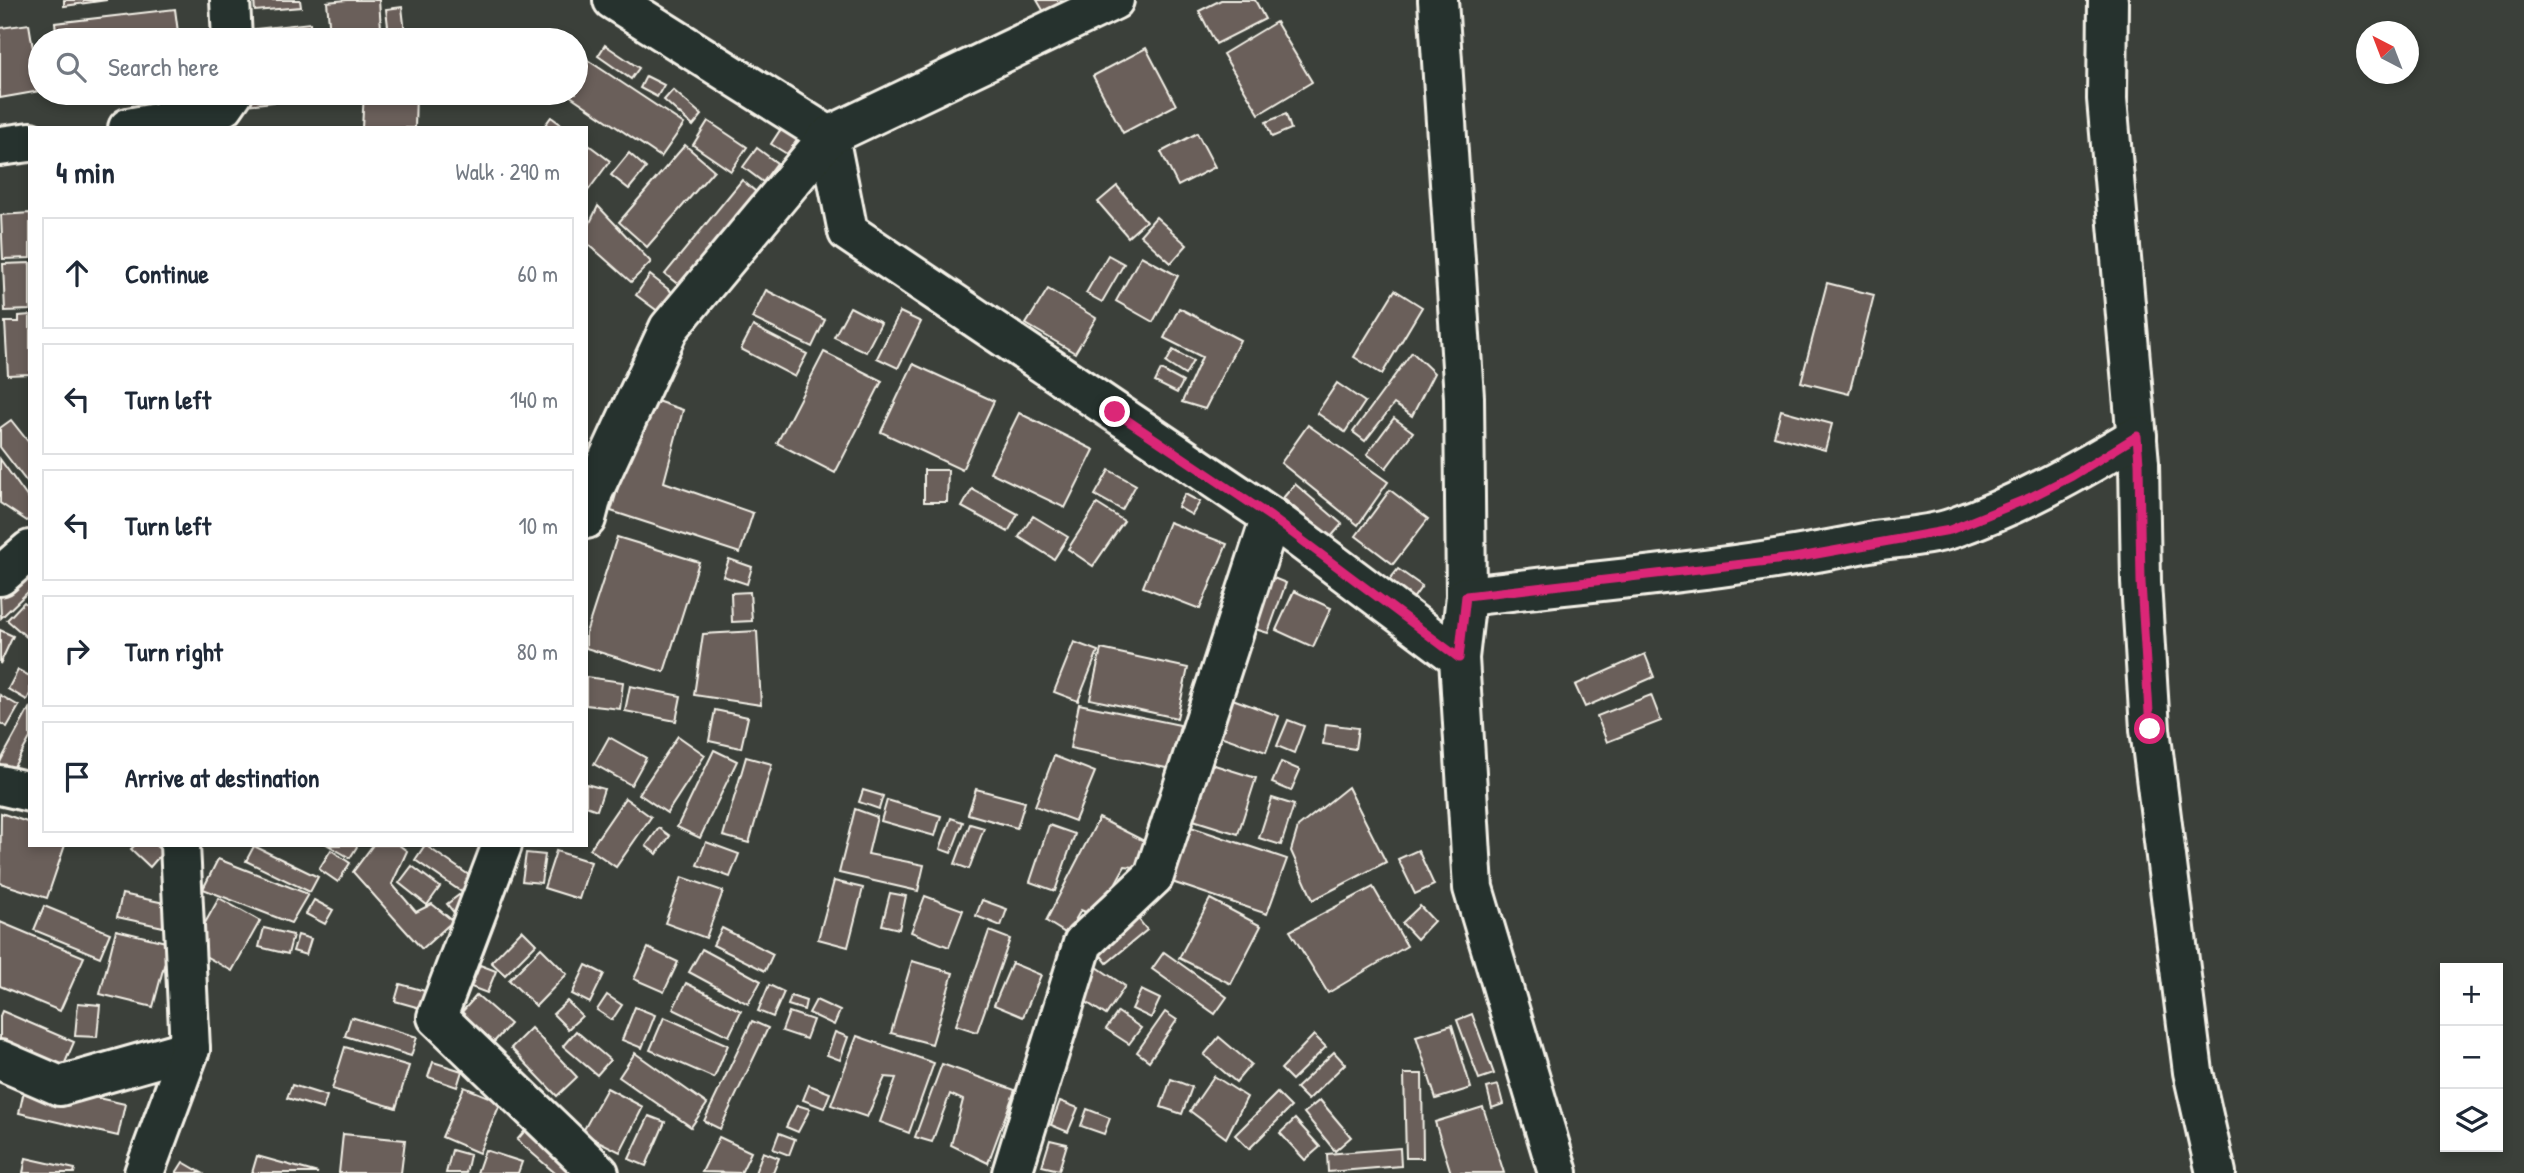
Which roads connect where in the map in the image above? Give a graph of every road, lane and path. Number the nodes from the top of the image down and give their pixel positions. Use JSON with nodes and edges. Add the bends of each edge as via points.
{"nodes":[{"id":1,"x":230,"y":0,"type":"edge"},
{"id":2,"x":613,"y":0,"type":"edge"},
{"id":3,"x":1114,"y":0,"type":"edge"},
{"id":4,"x":1438,"y":0,"type":"edge"},
{"id":5,"x":2108,"y":0,"type":"edge"},
{"id":6,"x":231,"y":28,"type":"edge"},
{"id":7,"x":224,"y":105,"type":"edge"},
{"id":8,"x":139,"y":126,"type":"edge"},
{"id":9,"x":829,"y":136,"type":"junction"},
{"id":10,"x":28,"y":142,"type":"edge"},
{"id":11,"x":0,"y":146,"type":"edge"},
{"id":12,"x":2137,"y":436,"type":"junction"},
{"id":13,"x":588,"y":500,"type":"edge"},
{"id":14,"x":1271,"y":517,"type":"junction"},
{"id":15,"x":28,"y":550,"type":"edge"},
{"id":16,"x":0,"y":574,"type":"edge"},
{"id":17,"x":1466,"y":596,"type":"junction"},
{"id":18,"x":1459,"y":658,"type":"junction"},
{"id":19,"x":0,"y":785,"type":"edge"},
{"id":20,"x":28,"y":792,"type":"edge"},
{"id":21,"x":180,"y":847,"type":"edge"},
{"id":22,"x":501,"y":847,"type":"edge"},
{"id":23,"x":190,"y":1049,"type":"junction"},
{"id":24,"x":0,"y":1060,"type":"edge"},
{"id":25,"x":144,"y":1173,"type":"edge"},
{"id":26,"x":599,"y":1173,"type":"edge"},
{"id":27,"x":1012,"y":1173,"type":"edge"},
{"id":28,"x":1558,"y":1173,"type":"edge"},
{"id":29,"x":2216,"y":1173,"type":"edge"}],
"edges":[{"from":1,"to":6,"type":"street"},
{"from":2,"to":9,"type":"street"},
{"from":3,"to":9,"type":"street"},
{"from":4,"to":17,"type":"street","via":[[1464,397]]},
{"from":5,"to":12,"type":"street","via":[[2107,99]]},
{"from":7,"to":8,"type":"street","via":[[196,116]]},
{"from":9,"to":13,"type":"street","via":[[669,328]]},
{"from":9,"to":14,"type":"street","via":[[848,232]]},
{"from":10,"to":11,"type":"street"},
{"from":12,"to":17,"type":"street","via":[[2029,498],[1950,530],[1794,558]]},
{"from":12,"to":29,"type":"street","via":[[2150,729],[2193,1072]]},
{"from":14,"to":18,"type":"street"},
{"from":14,"to":27,"type":"street","via":[[1154,876],[1083,943]]},
{"from":15,"to":16,"type":"street"},
{"from":17,"to":18,"type":"street"},
{"from":18,"to":28,"type":"street","via":[[1473,888]]},
{"from":19,"to":20,"type":"street"},
{"from":21,"to":23,"type":"street"},
{"from":22,"to":26,"type":"street","via":[[437,1017]]},
{"from":23,"to":24,"type":"street","via":[[60,1086]]},
{"from":23,"to":25,"type":"street"}]}
